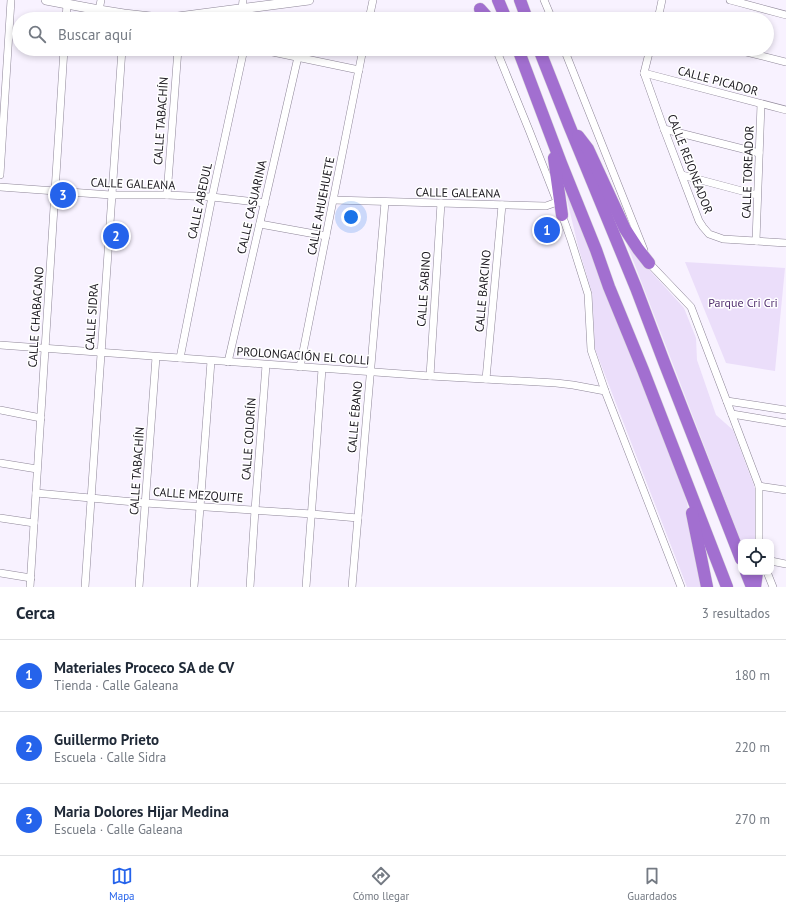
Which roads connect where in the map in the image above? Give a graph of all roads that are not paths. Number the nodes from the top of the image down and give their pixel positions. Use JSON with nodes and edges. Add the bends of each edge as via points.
{"nodes":[{"id":1,"x":11,"y":0,"type":"edge"},
{"id":2,"x":46,"y":0,"type":"edge"},
{"id":3,"x":101,"y":0,"type":"edge"},
{"id":4,"x":310,"y":0,"type":"edge"},
{"id":5,"x":373,"y":0,"type":"edge"},
{"id":6,"x":498,"y":0,"type":"edge"},
{"id":7,"x":520,"y":0,"type":"edge"},
{"id":8,"x":544,"y":0,"type":"edge"},
{"id":9,"x":662,"y":0,"type":"edge"},
{"id":10,"x":730,"y":0,"type":"edge"},
{"id":11,"x":67,"y":4,"type":"junction"},
{"id":12,"x":242,"y":4,"type":"edge"},
{"id":13,"x":99,"y":10,"type":"junction"},
{"id":14,"x":66,"y":12,"type":"edge"},
{"id":15,"x":106,"y":12,"type":"edge"},
{"id":16,"x":205,"y":12,"type":"edge"},
{"id":17,"x":370,"y":12,"type":"edge"},
{"id":18,"x":503,"y":12,"type":"edge"},
{"id":19,"x":524,"y":12,"type":"edge"},
{"id":20,"x":549,"y":12,"type":"edge"},
{"id":21,"x":659,"y":12,"type":"edge"},
{"id":22,"x":786,"y":15,"type":"edge"},
{"id":23,"x":64,"y":56,"type":"edge"},
{"id":24,"x":121,"y":56,"type":"edge"},
{"id":25,"x":177,"y":56,"type":"edge"},
{"id":26,"x":242,"y":56,"type":"edge"},
{"id":27,"x":289,"y":56,"type":"edge"},
{"id":28,"x":362,"y":56,"type":"edge"},
{"id":29,"x":499,"y":56,"type":"edge"},
{"id":30,"x":520,"y":56,"type":"edge"},
{"id":31,"x":542,"y":56,"type":"edge"},
{"id":32,"x":567,"y":56,"type":"edge"},
{"id":33,"x":648,"y":56,"type":"edge"},
{"id":34,"x":762,"y":56,"type":"edge"},
{"id":35,"x":298,"y":58,"type":"junction"},
{"id":36,"x":786,"y":62,"type":"edge"},
{"id":37,"x":359,"y":70,"type":"junction"},
{"id":38,"x":644,"y":73,"type":"junction"},
{"id":39,"x":761,"y":104,"type":"junction"},
{"id":40,"x":786,"y":110,"type":"edge"},
{"id":41,"x":569,"y":125,"type":"junction"},
{"id":42,"x":664,"y":129,"type":"junction"},
{"id":43,"x":552,"y":137,"type":"junction"},
{"id":44,"x":759,"y":153,"type":"junction"},
{"id":45,"x":682,"y":175,"type":"junction"},
{"id":46,"x":0,"y":176,"type":"edge"},
{"id":47,"x":0,"y":187,"type":"edge"},
{"id":48,"x":55,"y":191,"type":"junction"},
{"id":49,"x":111,"y":195,"type":"junction"},
{"id":50,"x":167,"y":195,"type":"junction"},
{"id":51,"x":757,"y":195,"type":"junction"},
{"id":52,"x":212,"y":198,"type":"junction"},
{"id":53,"x":333,"y":200,"type":"junction"},
{"id":54,"x":385,"y":202,"type":"junction"},
{"id":55,"x":557,"y":202,"type":"junction"},
{"id":56,"x":265,"y":203,"type":"junction"},
{"id":57,"x":441,"y":203,"type":"junction"},
{"id":58,"x":502,"y":205,"type":"junction"},
{"id":59,"x":562,"y":215,"type":"junction"},
{"id":60,"x":260,"y":224,"type":"junction"},
{"id":61,"x":326,"y":236,"type":"junction"},
{"id":62,"x":756,"y":241,"type":"junction"},
{"id":63,"x":786,"y":243,"type":"edge"},
{"id":64,"x":649,"y":264,"type":"junction"},
{"id":65,"x":0,"y":345,"type":"edge"},
{"id":66,"x":45,"y":348,"type":"junction"},
{"id":67,"x":100,"y":353,"type":"junction"},
{"id":68,"x":156,"y":357,"type":"junction"},
{"id":69,"x":180,"y":358,"type":"junction"},
{"id":70,"x":211,"y":361,"type":"junction"},
{"id":71,"x":228,"y":362,"type":"junction"},
{"id":72,"x":266,"y":365,"type":"junction"},
{"id":73,"x":300,"y":367,"type":"junction"},
{"id":74,"x":322,"y":369,"type":"junction"},
{"id":75,"x":370,"y":371,"type":"junction"},
{"id":76,"x":430,"y":376,"type":"junction"},
{"id":77,"x":486,"y":379,"type":"junction"},
{"id":78,"x":605,"y":391,"type":"junction"},
{"id":79,"x":727,"y":400,"type":"junction"},
{"id":80,"x":0,"y":410,"type":"edge"},
{"id":81,"x":786,"y":410,"type":"edge"},
{"id":82,"x":732,"y":414,"type":"junction"},
{"id":83,"x":41,"y":418,"type":"junction"},
{"id":84,"x":786,"y":423,"type":"edge"},
{"id":85,"x":0,"y":463,"type":"edge"},
{"id":86,"x":37,"y":469,"type":"junction"},
{"id":87,"x":684,"y":477,"type":"junction"},
{"id":88,"x":759,"y":486,"type":"junction"},
{"id":89,"x":786,"y":490,"type":"edge"},
{"id":90,"x":36,"y":493,"type":"junction"},
{"id":91,"x":91,"y":498,"type":"junction"},
{"id":92,"x":145,"y":503,"type":"junction"},
{"id":93,"x":200,"y":506,"type":"junction"},
{"id":94,"x":255,"y":510,"type":"junction"},
{"id":95,"x":312,"y":514,"type":"junction"},
{"id":96,"x":0,"y":518,"type":"edge"},
{"id":97,"x":358,"y":518,"type":"junction"},
{"id":98,"x":34,"y":523,"type":"junction"},
{"id":99,"x":760,"y":539,"type":"edge"},
{"id":100,"x":738,"y":551,"type":"edge"},
{"id":101,"x":774,"y":562,"type":"edge"},
{"id":102,"x":786,"y":564,"type":"edge"},
{"id":103,"x":0,"y":573,"type":"edge"},
{"id":104,"x":748,"y":575,"type":"edge"},
{"id":105,"x":756,"y":575,"type":"edge"},
{"id":106,"x":768,"y":575,"type":"edge"},
{"id":107,"x":31,"y":578,"type":"junction"},
{"id":108,"x":30,"y":587,"type":"edge"},
{"id":109,"x":85,"y":587,"type":"edge"},
{"id":110,"x":139,"y":587,"type":"edge"},
{"id":111,"x":194,"y":587,"type":"edge"},
{"id":112,"x":250,"y":587,"type":"edge"},
{"id":113,"x":306,"y":587,"type":"edge"},
{"id":114,"x":352,"y":587,"type":"edge"},
{"id":115,"x":681,"y":587,"type":"edge"},
{"id":116,"x":707,"y":587,"type":"edge"},
{"id":117,"x":727,"y":587,"type":"edge"},
{"id":118,"x":754,"y":587,"type":"edge"},
{"id":119,"x":774,"y":587,"type":"edge"}],
"edges":[{"from":1,"to":46,"type":"street"},
{"from":2,"to":11,"type":"street"},
{"from":3,"to":13,"type":"street"},
{"from":4,"to":12,"type":"street"},
{"from":5,"to":17,"type":"street"},
{"from":6,"to":18,"type":"highway"},
{"from":7,"to":19,"type":"highway"},
{"from":8,"to":20,"type":"street"},
{"from":9,"to":21,"type":"street"},
{"from":10,"to":22,"type":"street"},
{"from":11,"to":13,"type":"street"},
{"from":11,"to":14,"type":"street"},
{"from":12,"to":16,"type":"street"},
{"from":13,"to":15,"type":"street"},
{"from":23,"to":48,"type":"street","name":"CALLE CHABACANO"},
{"from":24,"to":49,"type":"street","name":"CALLE SIDRA"},
{"from":25,"to":50,"type":"street","name":"CALLE TABACHÍN"},
{"from":26,"to":52,"type":"street","name":"CALLE ABEDUL"},
{"from":27,"to":35,"type":"street"},
{"from":28,"to":37,"type":"street","name":"CALLE AHUEHUETE"},
{"from":29,"to":55,"type":"street"},
{"from":30,"to":43,"type":"highway"},
{"from":31,"to":41,"type":"highway"},
{"from":32,"to":64,"type":"street"},
{"from":33,"to":38,"type":"street"},
{"from":34,"to":36,"type":"street"},
{"from":35,"to":37,"type":"street"},
{"from":35,"to":56,"type":"street","name":"CALLE CASUARINA"},
{"from":37,"to":53,"type":"street","name":"CALLE AHUEHUETE"},
{"from":38,"to":39,"type":"street","name":"CALLE PICADOR"},
{"from":38,"to":42,"type":"street","name":"CALLE REJONEADOR"},
{"from":39,"to":40,"type":"street","name":"CALLE PICADOR"},
{"from":39,"to":44,"type":"street","name":"CALLE TOREADOR"},
{"from":41,"to":64,"type":"highway","via":[[588,149],[625,229]]},
{"from":41,"to":100,"type":"highway","via":[[636,288]]},
{"from":42,"to":44,"type":"street"},
{"from":42,"to":45,"type":"street","name":"CALLE REJONEADOR"},
{"from":43,"to":59,"type":"highway"},
{"from":43,"to":87,"type":"highway"},
{"from":44,"to":51,"type":"street","name":"CALLE TOREADOR"},
{"from":45,"to":51,"type":"street"},
{"from":45,"to":62,"type":"street","name":"CALLE REJONEADOR","via":[[699,221],[709,234],[723,239]]},
{"from":47,"to":48,"type":"street","name":"CALLE GALEANA"},
{"from":48,"to":49,"type":"street","name":"CALLE GALEANA"},
{"from":48,"to":66,"type":"street","name":"CALLE CHABACANO"},
{"from":49,"to":50,"type":"street","name":"CALLE GALEANA"},
{"from":49,"to":67,"type":"street","name":"CALLE SIDRA"},
{"from":50,"to":52,"type":"street","name":"CALLE GALEANA"},
{"from":51,"to":62,"type":"street","name":"CALLE TOREADOR"},
{"from":52,"to":56,"type":"street","name":"CALLE GALEANA"},
{"from":52,"to":69,"type":"street","name":"CALLE ABEDUL"},
{"from":53,"to":54,"type":"street","name":"CALLE GALEANA"},
{"from":53,"to":61,"type":"street","name":"CALLE AHUEHUETE"},
{"from":54,"to":57,"type":"street","name":"CALLE GALEANA"},
{"from":54,"to":75,"type":"street","name":"CALLE ÉBANO"},
{"from":55,"to":58,"type":"street","name":"CALLE GALEANA","via":[[546,206]]},
{"from":55,"to":59,"type":"street"},
{"from":56,"to":60,"type":"street","name":"CALLE CASUARINA"},
{"from":57,"to":58,"type":"street","name":"CALLE GALEANA"},
{"from":57,"to":76,"type":"street","name":"CALLE SABINO"},
{"from":58,"to":77,"type":"street","name":"CALLE BARCINO"},
{"from":59,"to":78,"type":"street","via":[[588,294],[591,350]]},
{"from":60,"to":61,"type":"street"},
{"from":60,"to":71,"type":"street","name":"CALLE CASUARINA"},
{"from":61,"to":73,"type":"street","name":"CALLE AHUEHUETE"},
{"from":62,"to":63,"type":"street","name":"CALLE REJONEADOR"},
{"from":64,"to":79,"type":"street","via":[[691,307]]},
{"from":65,"to":66,"type":"street","name":"PROLONGACIÓN EL COLLI"},
{"from":66,"to":67,"type":"street","name":"PROLONGACIÓN EL COLLI"},
{"from":66,"to":83,"type":"street","name":"CALLE CHABACANO"},
{"from":67,"to":68,"type":"street","name":"PROLONGACIÓN EL COLLI"},
{"from":67,"to":91,"type":"street","name":"CALLE SIDRA"},
{"from":68,"to":69,"type":"street","name":"PROLONGACIÓN EL COLLI"},
{"from":68,"to":92,"type":"street","name":"CALLE TABACHÍN"},
{"from":69,"to":70,"type":"street","name":"PROLONGACIÓN EL COLLI"},
{"from":70,"to":71,"type":"street","name":"PROLONGACIÓN EL COLLI"},
{"from":70,"to":93,"type":"street"},
{"from":71,"to":72,"type":"street","name":"PROLONGACIÓN EL COLLI"},
{"from":72,"to":73,"type":"street","name":"PROLONGACIÓN EL COLLI"},
{"from":72,"to":94,"type":"street","name":"CALLE COLORÍN"},
{"from":73,"to":74,"type":"street","name":"PROLONGACIÓN EL COLLI"},
{"from":74,"to":75,"type":"street","name":"PROLONGACIÓN EL COLLI"},
{"from":74,"to":95,"type":"street"},
{"from":75,"to":76,"type":"street","name":"PROLONGACIÓN EL COLLI"},
{"from":75,"to":97,"type":"street","name":"CALLE ÉBANO"},
{"from":76,"to":77,"type":"street","name":"PROLONGACIÓN EL COLLI"},
{"from":77,"to":78,"type":"street","name":"PROLONGACIÓN EL COLLI","via":[[556,383]]},
{"from":78,"to":115,"type":"street"},
{"from":79,"to":81,"type":"street"},
{"from":79,"to":82,"type":"street"},
{"from":80,"to":83,"type":"street"},
{"from":82,"to":84,"type":"street"},
{"from":82,"to":88,"type":"street"},
{"from":83,"to":86,"type":"street","name":"CALLE CHABACANO"},
{"from":85,"to":86,"type":"street"},
{"from":86,"to":90,"type":"street","name":"CALLE CHABACANO"},
{"from":87,"to":116,"type":"highway"},
{"from":87,"to":117,"type":"highway"},
{"from":88,"to":89,"type":"street"},
{"from":88,"to":99,"type":"street"},
{"from":90,"to":91,"type":"street","name":"CALLE MEZQUITE"},
{"from":90,"to":98,"type":"street","name":"CALLE CHABACANO"},
{"from":91,"to":92,"type":"street","name":"CALLE MEZQUITE"},
{"from":91,"to":109,"type":"street","name":"CALLE SIDRA"},
{"from":92,"to":93,"type":"street","name":"CALLE MEZQUITE"},
{"from":92,"to":110,"type":"street","name":"CALLE TABACHÍN"},
{"from":93,"to":94,"type":"street","name":"CALLE MEZQUITE"},
{"from":93,"to":111,"type":"street"},
{"from":94,"to":95,"type":"street","name":"CALLE MEZQUITE"},
{"from":94,"to":112,"type":"street","name":"CALLE COLORÍN"},
{"from":95,"to":97,"type":"street","name":"CALLE MEZQUITE"},
{"from":95,"to":113,"type":"street"},
{"from":96,"to":98,"type":"street"},
{"from":97,"to":114,"type":"street","name":"CALLE ÉBANO"},
{"from":98,"to":107,"type":"street","name":"CALLE CHABACANO"},
{"from":101,"to":102,"type":"street"},
{"from":103,"to":107,"type":"street"},
{"from":104,"to":118,"type":"highway"},
{"from":105,"to":118,"type":"highway"},
{"from":106,"to":119,"type":"street"},
{"from":107,"to":108,"type":"street","name":"CALLE CHABACANO"}]}
